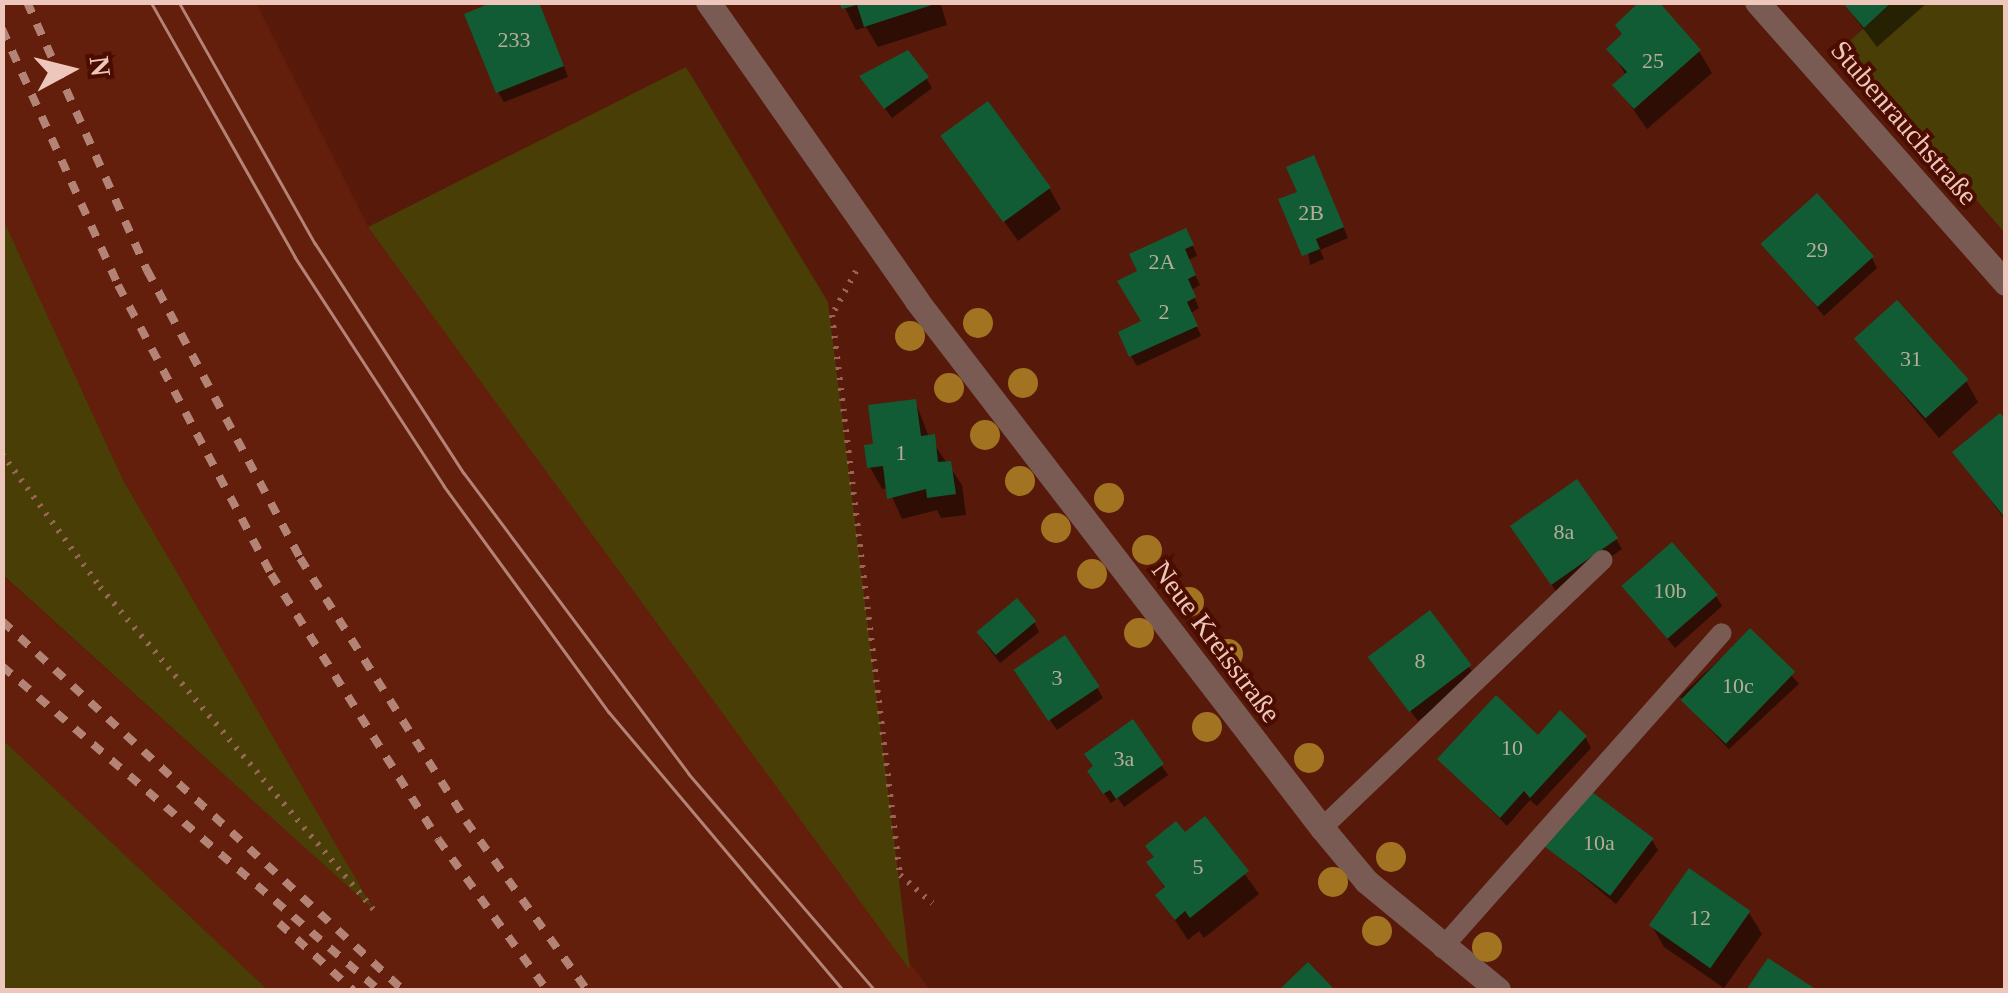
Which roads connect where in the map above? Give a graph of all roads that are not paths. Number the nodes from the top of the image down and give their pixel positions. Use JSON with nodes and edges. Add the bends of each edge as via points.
{"nodes":[{"id":1,"x":708,"y":2,"type":"edge"},
{"id":2,"x":1757,"y":2,"type":"edge"},
{"id":3,"x":2006,"y":283,"type":"edge"},
{"id":4,"x":1602,"y":560,"type":"dead end"},
{"id":5,"x":1722,"y":633,"type":"dead end"},
{"id":6,"x":1322,"y":828,"type":"junction"},
{"id":7,"x":1442,"y":948,"type":"junction"},
{"id":8,"x":1498,"y":990,"type":"edge"}],
"edges":[{"from":1,"to":6,"type":"street","name":"Neue Kreisstraße","via":[[917,301]]},
{"from":2,"to":3,"type":"street","name":"Stubenrauchstraße"},
{"from":4,"to":6,"type":"lane"},
{"from":5,"to":7,"type":"lane"},
{"from":6,"to":7,"type":"street","name":"Neue Kreisstraße","via":[[1366,881]]},
{"from":7,"to":8,"type":"street","name":"Neue Kreisstraße"}]}
